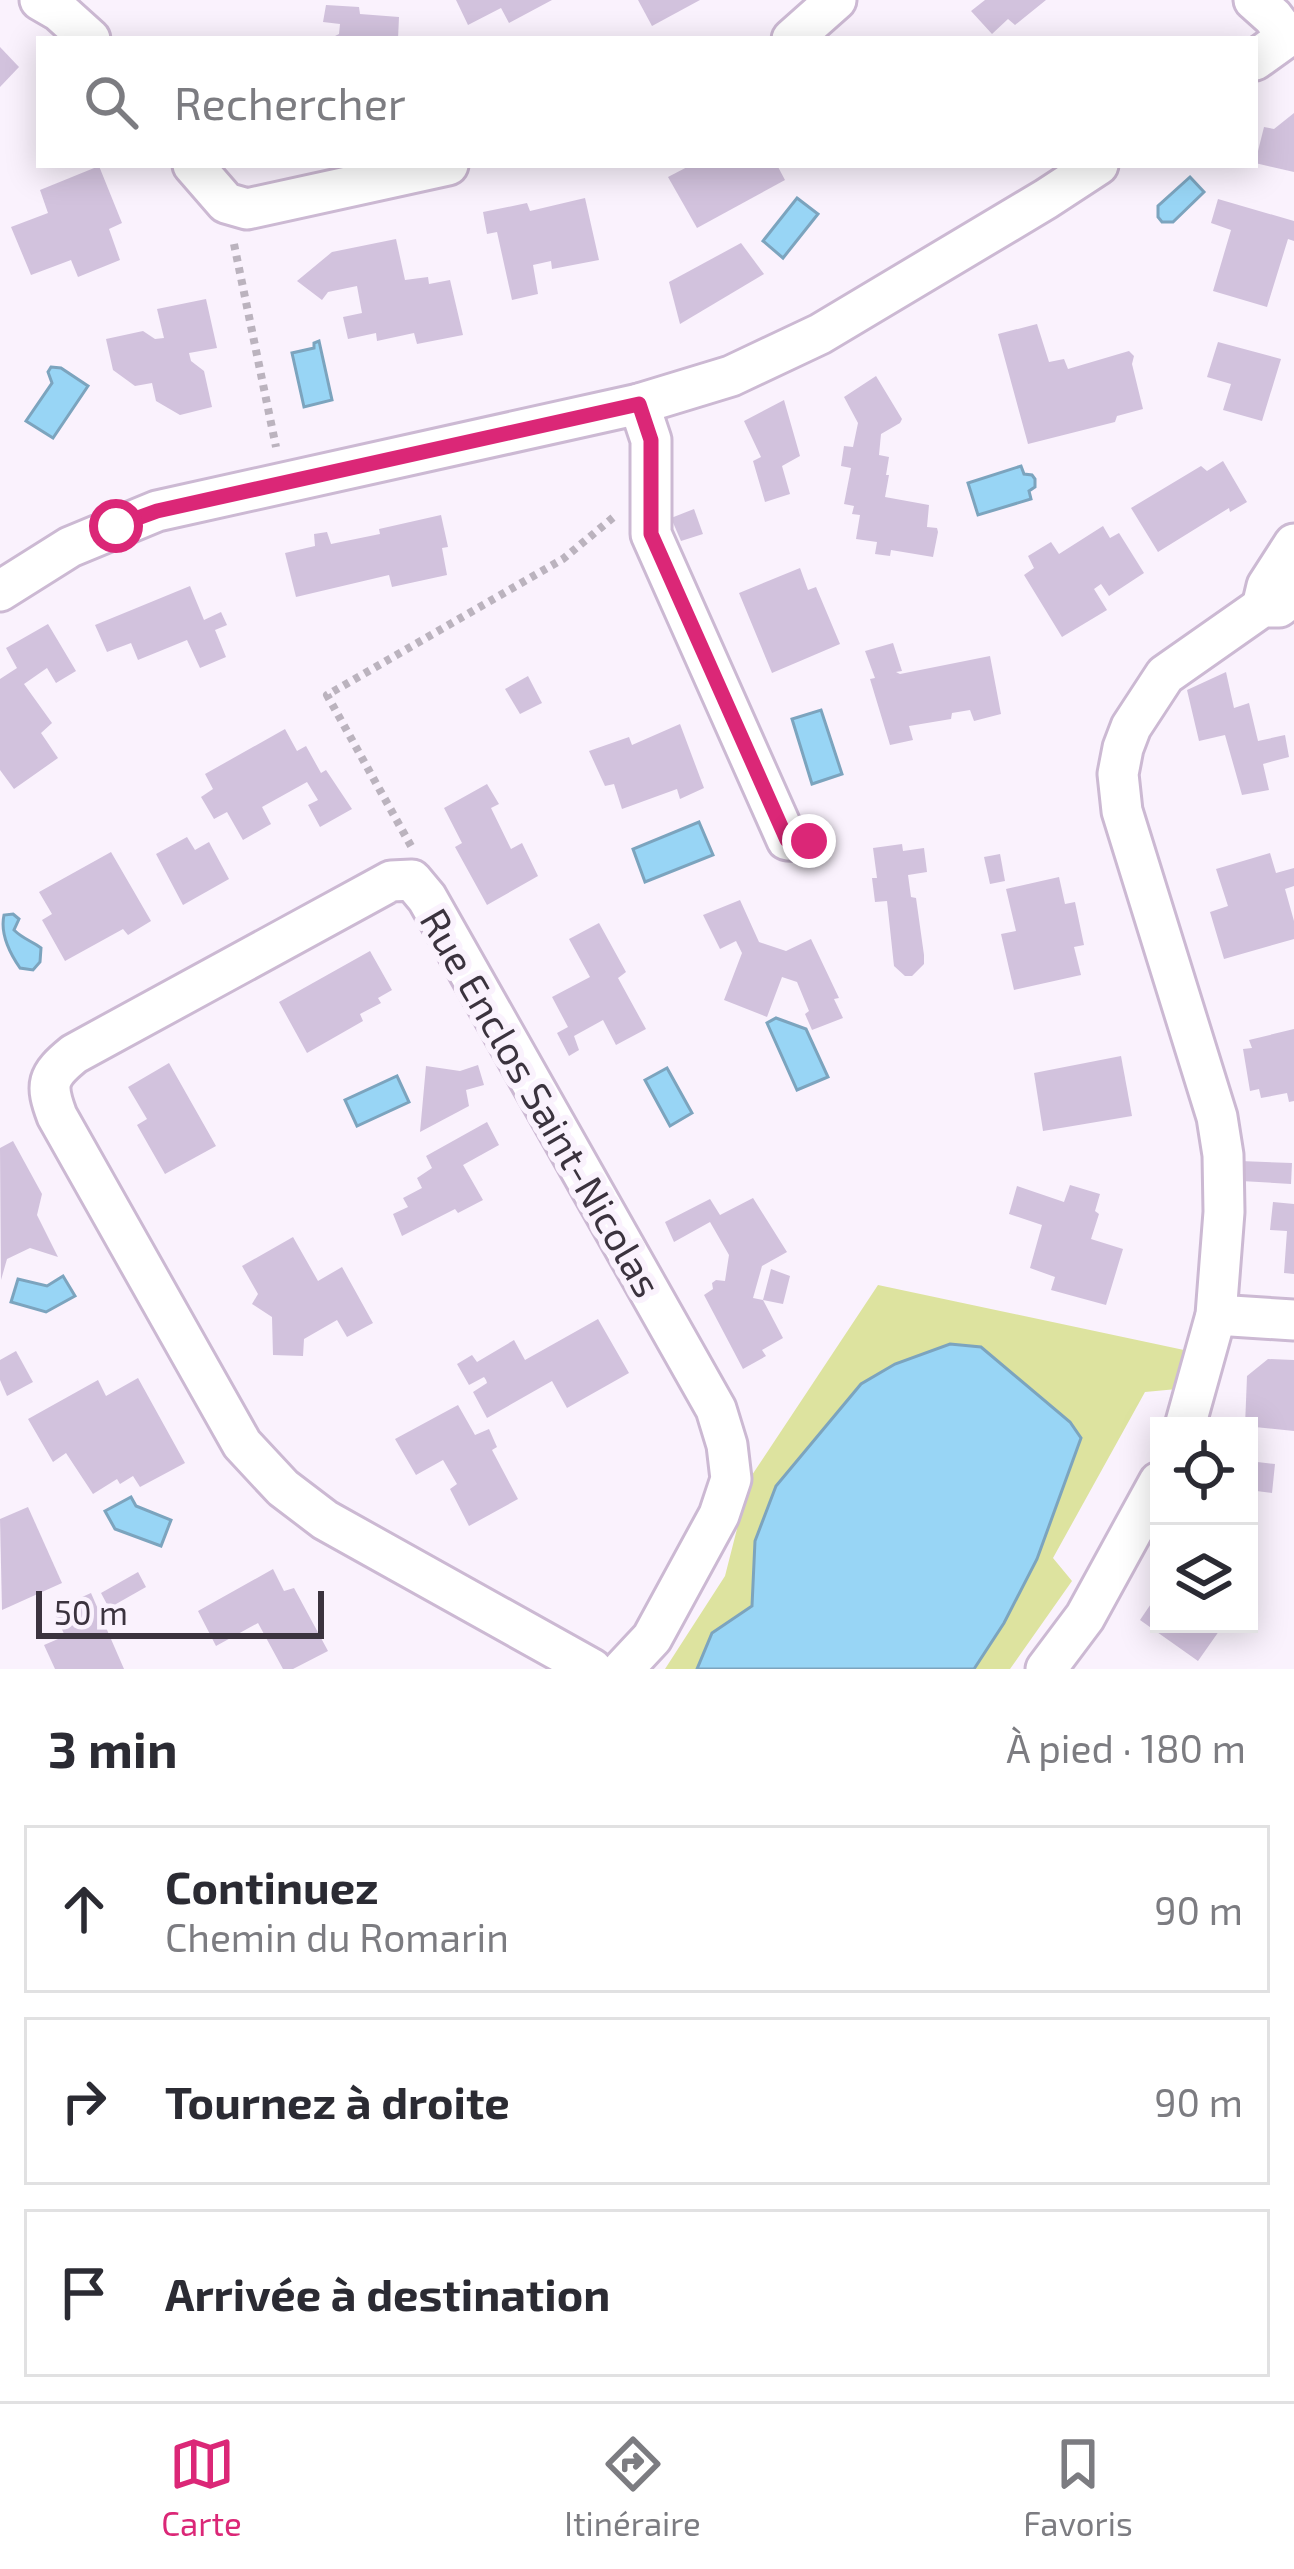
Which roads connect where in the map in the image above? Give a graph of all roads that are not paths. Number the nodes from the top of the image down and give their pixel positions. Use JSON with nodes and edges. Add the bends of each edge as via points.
{"nodes":[{"id":1,"x":40,"y":0,"type":"edge"},
{"id":2,"x":836,"y":0,"type":"edge"},
{"id":3,"x":1254,"y":0,"type":"edge"},
{"id":4,"x":1291,"y":34,"type":"edge"},
{"id":5,"x":87,"y":36,"type":"edge"},
{"id":6,"x":795,"y":36,"type":"edge"},
{"id":7,"x":1258,"y":58,"type":"edge"},
{"id":8,"x":197,"y":168,"type":"edge"},
{"id":9,"x":434,"y":168,"type":"edge"},
{"id":10,"x":1094,"y":168,"type":"edge"},
{"id":11,"x":639,"y":404,"type":"junction"},
{"id":12,"x":1294,"y":544,"type":"edge"},
{"id":13,"x":0,"y":591,"type":"edge"},
{"id":14,"x":1278,"y":601,"type":"edge"},
{"id":15,"x":809,"y":841,"type":"dead end"},
{"id":16,"x":1216,"y":1315,"type":"junction"},
{"id":17,"x":1294,"y":1320,"type":"edge"},
{"id":18,"x":1188,"y":1417,"type":"edge"},
{"id":19,"x":1150,"y":1498,"type":"edge"},
{"id":20,"x":592,"y":1669,"type":"edge"},
{"id":21,"x":623,"y":1669,"type":"edge"},
{"id":22,"x":1046,"y":1669,"type":"edge"}],
"edges":[{"from":1,"to":5,"type":"street"},
{"from":2,"to":6,"type":"street"},
{"from":3,"to":4,"type":"street"},
{"from":4,"to":7,"type":"street"},
{"from":8,"to":9,"type":"street","via":[[226,203],[247,209]]},
{"from":10,"to":11,"type":"street","via":[[820,334],[731,376]]},
{"from":11,"to":13,"type":"street","via":[[157,511],[70,547]]},
{"from":11,"to":15,"type":"street","via":[[651,440],[651,534],[787,840]]},
{"from":12,"to":14,"type":"street","via":[[1268,586]]},
{"from":14,"to":16,"type":"street","via":[[1165,675],[1131,728],[1118,774],[1122,811],[1217,1118],[1224,1212]]},
{"from":16,"to":17,"type":"street"},
{"from":16,"to":18,"type":"street"},
{"from":19,"to":22,"type":"street","via":[[1085,1617]]},
{"from":20,"to":21,"type":"street","name":"Rue Enclos Saint-Nicolas","via":[[325,1520],[283,1488],[242,1444],[47,1091],[54,1071],[74,1054],[391,880],[412,880],[439,918],[716,1409],[728,1444],[731,1479],[719,1515],[652,1638]]}]}
